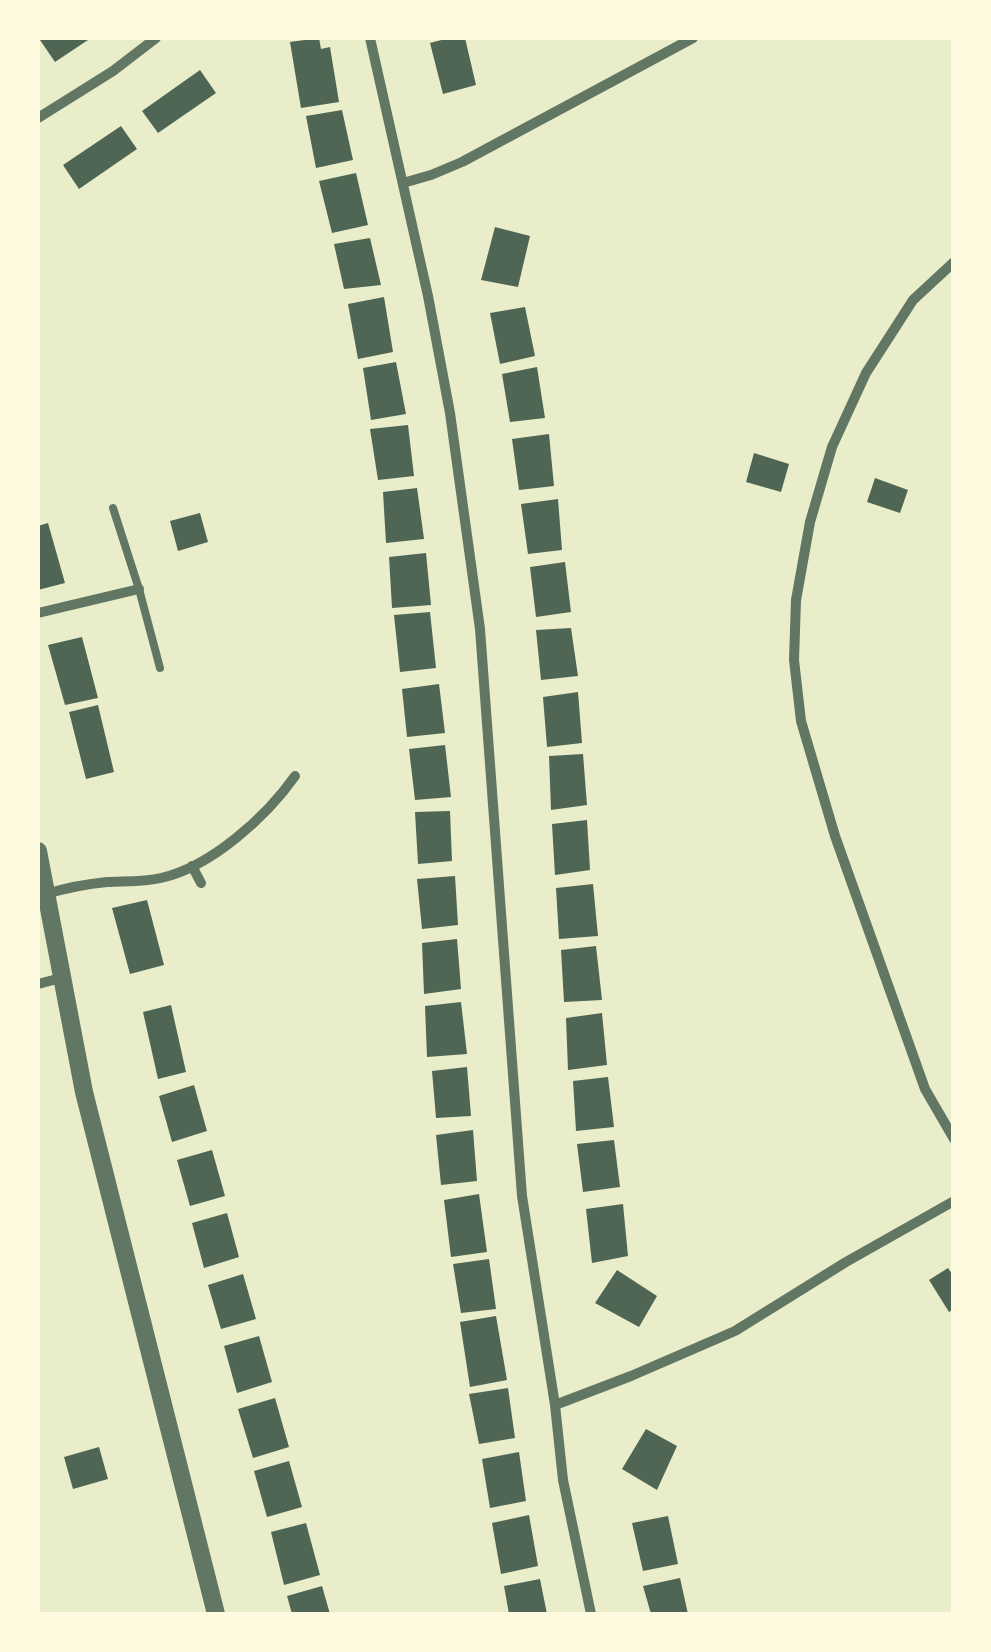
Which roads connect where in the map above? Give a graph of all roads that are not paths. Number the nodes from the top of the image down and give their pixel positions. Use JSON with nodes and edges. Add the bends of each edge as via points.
{"nodes":[{"id":1,"x":156,"y":38,"type":"edge"},
{"id":2,"x":370,"y":38,"type":"edge"},
{"id":3,"x":693,"y":38,"type":"edge"},
{"id":4,"x":38,"y":118,"type":"edge"},
{"id":5,"x":403,"y":183,"type":"junction"},
{"id":6,"x":954,"y":262,"type":"edge"},
{"id":7,"x":114,"y":508,"type":"dead end"},
{"id":8,"x":139,"y":588,"type":"junction"},
{"id":9,"x":38,"y":613,"type":"edge"},
{"id":10,"x":160,"y":668,"type":"dead end"},
{"id":11,"x":296,"y":776,"type":"dead end"},
{"id":12,"x":38,"y":851,"type":"edge"},
{"id":13,"x":192,"y":866,"type":"junction"},
{"id":14,"x":202,"y":883,"type":"dead end"},
{"id":15,"x":46,"y":894,"type":"junction"},
{"id":16,"x":60,"y":978,"type":"junction"},
{"id":17,"x":38,"y":984,"type":"edge"},
{"id":18,"x":954,"y":1139,"type":"edge"},
{"id":19,"x":954,"y":1200,"type":"edge"},
{"id":20,"x":556,"y":1404,"type":"junction"},
{"id":21,"x":216,"y":1614,"type":"edge"},
{"id":22,"x":591,"y":1614,"type":"edge"}],
"edges":[{"from":1,"to":4,"type":"street"},
{"from":2,"to":5,"type":"street"},
{"from":3,"to":5,"type":"street","via":[[462,162]]},
{"from":5,"to":20,"type":"street","via":[[450,412],[480,629],[522,1196]]},
{"from":6,"to":18,"type":"street","via":[[913,300],[866,373],[832,447],[796,600],[794,660],[801,721],[835,836],[925,1089]]},
{"from":7,"to":8,"type":"lane"},
{"from":8,"to":9,"type":"street"},
{"from":8,"to":10,"type":"lane"},
{"from":11,"to":13,"type":"street","via":[[267,811]]},
{"from":12,"to":15,"type":"street"},
{"from":13,"to":14,"type":"street"},
{"from":13,"to":15,"type":"street","via":[[160,878]]},
{"from":15,"to":16,"type":"street"},
{"from":16,"to":17,"type":"street"},
{"from":16,"to":21,"type":"street"},
{"from":19,"to":20,"type":"street","via":[[735,1331]]},
{"from":20,"to":22,"type":"street","via":[[562,1480]]}]}
